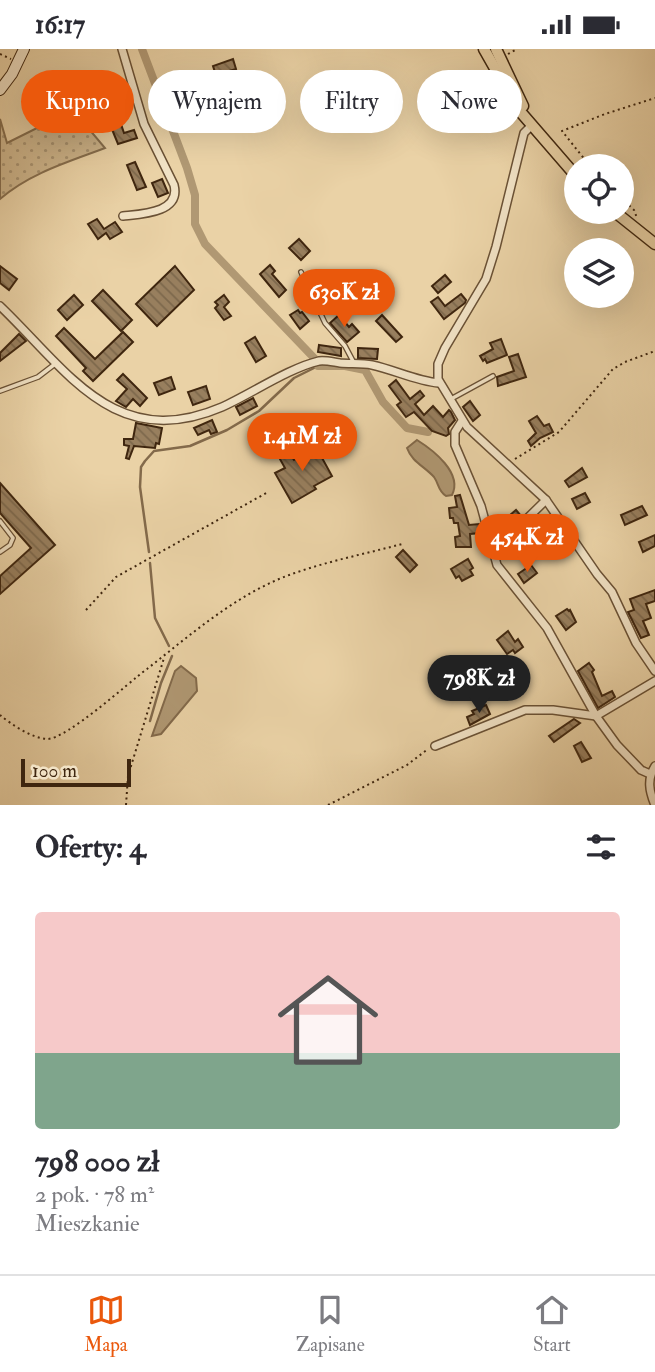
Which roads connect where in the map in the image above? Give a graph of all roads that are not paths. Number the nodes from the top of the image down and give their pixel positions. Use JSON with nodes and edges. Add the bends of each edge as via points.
{"nodes":[{"id":1,"x":24,"y":49,"type":"edge"},
{"id":2,"x":122,"y":49,"type":"edge"},
{"id":3,"x":484,"y":49,"type":"edge"},
{"id":4,"x":496,"y":49,"type":"edge"},
{"id":5,"x":0,"y":90,"type":"edge"},
{"id":6,"x":532,"y":125,"type":"junction"},
{"id":7,"x":564,"y":162,"type":"edge"},
{"id":8,"x":123,"y":216,"type":"dead end"},
{"id":9,"x":630,"y":224,"type":"edge"},
{"id":10,"x":655,"y":244,"type":"edge"},
{"id":11,"x":301,"y":272,"type":"dead end"},
{"id":12,"x":0,"y":306,"type":"edge"},
{"id":13,"x":57,"y":363,"type":"junction"},
{"id":14,"x":355,"y":364,"type":"junction"},
{"id":15,"x":493,"y":376,"type":"dead end"},
{"id":16,"x":439,"y":383,"type":"junction"},
{"id":17,"x":0,"y":391,"type":"edge"},
{"id":18,"x":449,"y":400,"type":"junction"},
{"id":19,"x":461,"y":421,"type":"junction"},
{"id":20,"x":546,"y":500,"type":"junction"},
{"id":21,"x":0,"y":521,"type":"edge"},
{"id":22,"x":0,"y":552,"type":"edge"},
{"id":23,"x":493,"y":552,"type":"junction"},
{"id":24,"x":655,"y":671,"type":"edge"},
{"id":25,"x":655,"y":681,"type":"edge"},
{"id":26,"x":596,"y":716,"type":"junction"},
{"id":27,"x":435,"y":746,"type":"road end"},
{"id":28,"x":655,"y":766,"type":"edge"},
{"id":29,"x":650,"y":775,"type":"junction"},
{"id":30,"x":655,"y":805,"type":"edge"}],
"edges":[{"from":1,"to":5,"type":"main road"},
{"from":2,"to":8,"type":"street","via":[[144,124],[176,192],[158,211]]},
{"from":3,"to":6,"type":"main road"},
{"from":4,"to":6,"type":"main road"},
{"from":6,"to":7,"type":"main road"},
{"from":6,"to":16,"type":"street","via":[[524,133],[486,279],[442,353]]},
{"from":9,"to":10,"type":"main road"},
{"from":11,"to":14,"type":"lane","via":[[326,323]]},
{"from":12,"to":13,"type":"street"},
{"from":13,"to":14,"type":"street","via":[[111,407],[136,417],[171,422],[225,406],[320,361]]},
{"from":13,"to":17,"type":"lane","via":[[38,377]]},
{"from":14,"to":16,"type":"street"},
{"from":15,"to":18,"type":"lane"},
{"from":16,"to":18,"type":"street"},
{"from":18,"to":19,"type":"street"},
{"from":19,"to":20,"type":"street"},
{"from":19,"to":23,"type":"street","via":[[454,442],[481,506]]},
{"from":20,"to":23,"type":"street"},
{"from":20,"to":24,"type":"street","via":[[612,592]]},
{"from":21,"to":22,"type":"lane","via":[[13,538]]},
{"from":23,"to":26,"type":"street","via":[[504,576],[547,628]]},
{"from":25,"to":26,"type":"street"},
{"from":26,"to":27,"type":"street","via":[[525,710]]},
{"from":26,"to":29,"type":"street","via":[[617,745]]},
{"from":28,"to":29,"type":"street"},
{"from":29,"to":30,"type":"street"}]}
